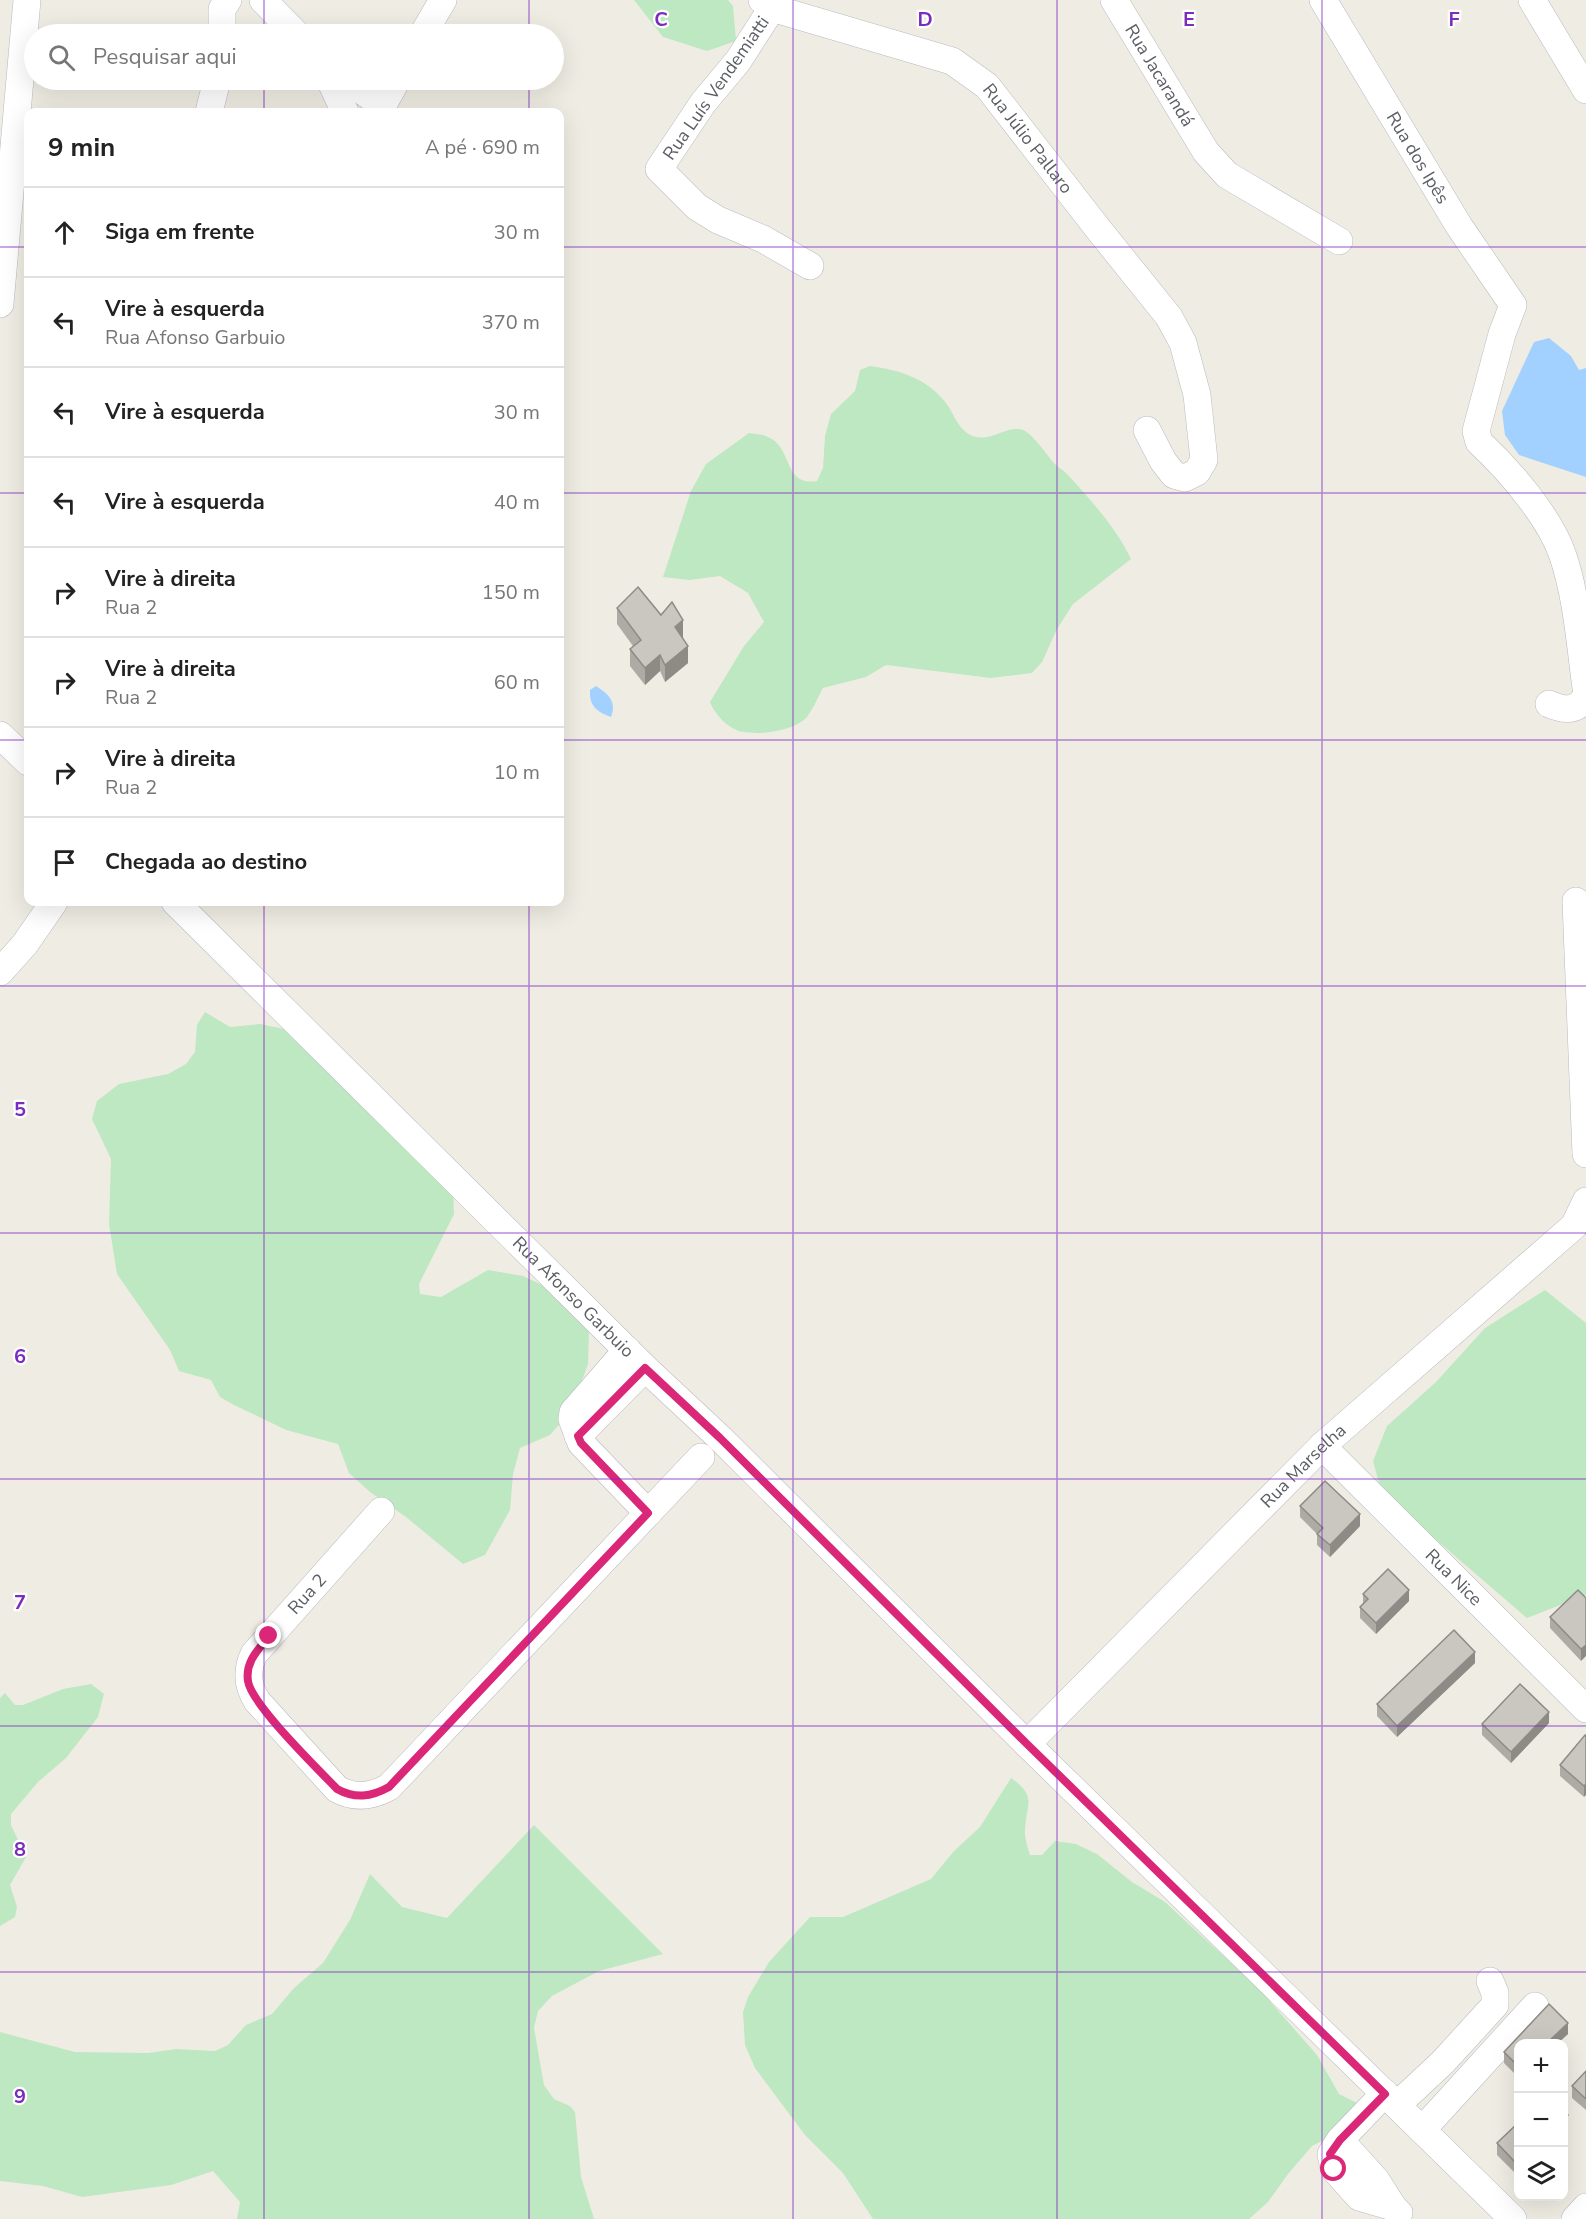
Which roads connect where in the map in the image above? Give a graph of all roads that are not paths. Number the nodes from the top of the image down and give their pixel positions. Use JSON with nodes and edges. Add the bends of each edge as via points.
{"nodes":[{"id":1,"x":27,"y":0,"type":"edge"},
{"id":2,"x":228,"y":0,"type":"edge"},
{"id":3,"x":263,"y":0,"type":"edge"},
{"id":4,"x":443,"y":0,"type":"edge"},
{"id":5,"x":1114,"y":0,"type":"edge"},
{"id":6,"x":1323,"y":0,"type":"edge"},
{"id":7,"x":1532,"y":0,"type":"edge"},
{"id":8,"x":767,"y":4,"type":"edge"},
{"id":9,"x":25,"y":24,"type":"edge"},
{"id":10,"x":222,"y":24,"type":"edge"},
{"id":11,"x":286,"y":24,"type":"edge"},
{"id":12,"x":429,"y":24,"type":"edge"},
{"id":13,"x":24,"y":34,"type":"edge"},
{"id":14,"x":214,"y":90,"type":"edge"},
{"id":15,"x":335,"y":90,"type":"edge"},
{"id":16,"x":358,"y":90,"type":"edge"},
{"id":17,"x":391,"y":90,"type":"edge"},
{"id":18,"x":1586,"y":90,"type":"edge"},
{"id":19,"x":210,"y":108,"type":"edge"},
{"id":20,"x":343,"y":108,"type":"edge"},
{"id":21,"x":379,"y":108,"type":"edge"},
{"id":22,"x":381,"y":108,"type":"edge"},
{"id":23,"x":1340,"y":241,"type":"dead end"},
{"id":24,"x":810,"y":266,"type":"dead end"},
{"id":25,"x":0,"y":304,"type":"edge"},
{"id":26,"x":1147,"y":430,"type":"dead end"},
{"id":27,"x":1586,"y":688,"type":"edge"},
{"id":28,"x":1586,"y":696,"type":"edge"},
{"id":29,"x":1549,"y":704,"type":"dead end"},
{"id":30,"x":0,"y":735,"type":"edge"},
{"id":31,"x":24,"y":758,"type":"edge"},
{"id":32,"x":1576,"y":901,"type":"dead end"},
{"id":33,"x":51,"y":906,"type":"edge"},
{"id":34,"x":179,"y":906,"type":"edge"},
{"id":35,"x":0,"y":972,"type":"edge"},
{"id":36,"x":1586,"y":1154,"type":"edge"},
{"id":37,"x":1586,"y":1201,"type":"edge"},
{"id":38,"x":636,"y":1359,"type":"junction"},
{"id":39,"x":1322,"y":1446,"type":"junction"},
{"id":40,"x":701,"y":1457,"type":"dead end"},
{"id":41,"x":381,"y":1511,"type":"dead end"},
{"id":42,"x":648,"y":1513,"type":"junction"},
{"id":43,"x":1586,"y":1709,"type":"edge"},
{"id":44,"x":1027,"y":1744,"type":"junction"},
{"id":45,"x":1490,"y":1982,"type":"dead end"},
{"id":46,"x":1535,"y":2006,"type":"dead end"},
{"id":47,"x":1391,"y":2099,"type":"junction"},
{"id":48,"x":1422,"y":2130,"type":"junction"},
{"id":49,"x":1586,"y":2207,"type":"edge"},
{"id":50,"x":1400,"y":2213,"type":"edge"},
{"id":51,"x":1513,"y":2219,"type":"edge"},
{"id":52,"x":1575,"y":2219,"type":"edge"}],
"edges":[{"from":1,"to":9,"type":"street"},
{"from":2,"to":10,"type":"street","via":[[222,9]]},
{"from":3,"to":11,"type":"street"},
{"from":4,"to":12,"type":"street"},
{"from":5,"to":23,"type":"street","name":"Rua Jacarandá","via":[[1206,152],[1227,175]]},
{"from":6,"to":27,"type":"street","name":"Rua dos Ipês","via":[[1459,226],[1514,305],[1502,334],[1476,431],[1479,442],[1542,513],[1563,554],[1573,592]]},
{"from":7,"to":18,"type":"street"},
{"from":8,"to":24,"type":"street","name":"Rua Luís Vendemiatti","via":[[738,62],[703,103],[659,169],[697,207]]},
{"from":8,"to":26,"type":"street","name":"Rua Júlio Pallaro","via":[[952,62],[987,86],[1169,317],[1183,343],[1197,395],[1204,460],[1197,472],[1185,478],[1174,475],[1162,461]]},
{"from":13,"to":25,"type":"street"},
{"from":14,"to":19,"type":"street"},
{"from":15,"to":20,"type":"street"},
{"from":16,"to":21,"type":"street"},
{"from":17,"to":22,"type":"street"},
{"from":28,"to":29,"type":"street","via":[[1573,709]]},
{"from":30,"to":31,"type":"street"},
{"from":32,"to":36,"type":"street"},
{"from":33,"to":35,"type":"street"},
{"from":34,"to":38,"type":"street","name":"Rua Afonso Garbuio"},
{"from":37,"to":39,"type":"street","name":"Rua Marselha","via":[[1574,1226]]},
{"from":38,"to":42,"type":"street","via":[[573,1412],[572,1419],[581,1443]]},
{"from":38,"to":44,"type":"street","name":"Rua Afonso Garbuio"},
{"from":39,"to":43,"type":"street","name":"Rua Nice"},
{"from":39,"to":44,"type":"street","name":"Rua Marselha"},
{"from":40,"to":42,"type":"street","name":"Rua 2"},
{"from":41,"to":42,"type":"street","name":"Rua 2","via":[[254,1654],[248,1673],[256,1701],[337,1789],[348,1795],[369,1796],[389,1787]]},
{"from":44,"to":47,"type":"street","name":"Rua Afonso Garbuio"},
{"from":45,"to":47,"type":"street","via":[[1495,2006],[1443,2062]]},
{"from":46,"to":48,"type":"street"},
{"from":47,"to":48,"type":"street","name":"Rua Afonso Garbuio"},
{"from":47,"to":50,"type":"street","via":[[1340,2140],[1330,2154],[1334,2169],[1359,2197]]},
{"from":48,"to":51,"type":"street","name":"Rua Afonso Garbuio"},
{"from":49,"to":52,"type":"street"}]}
